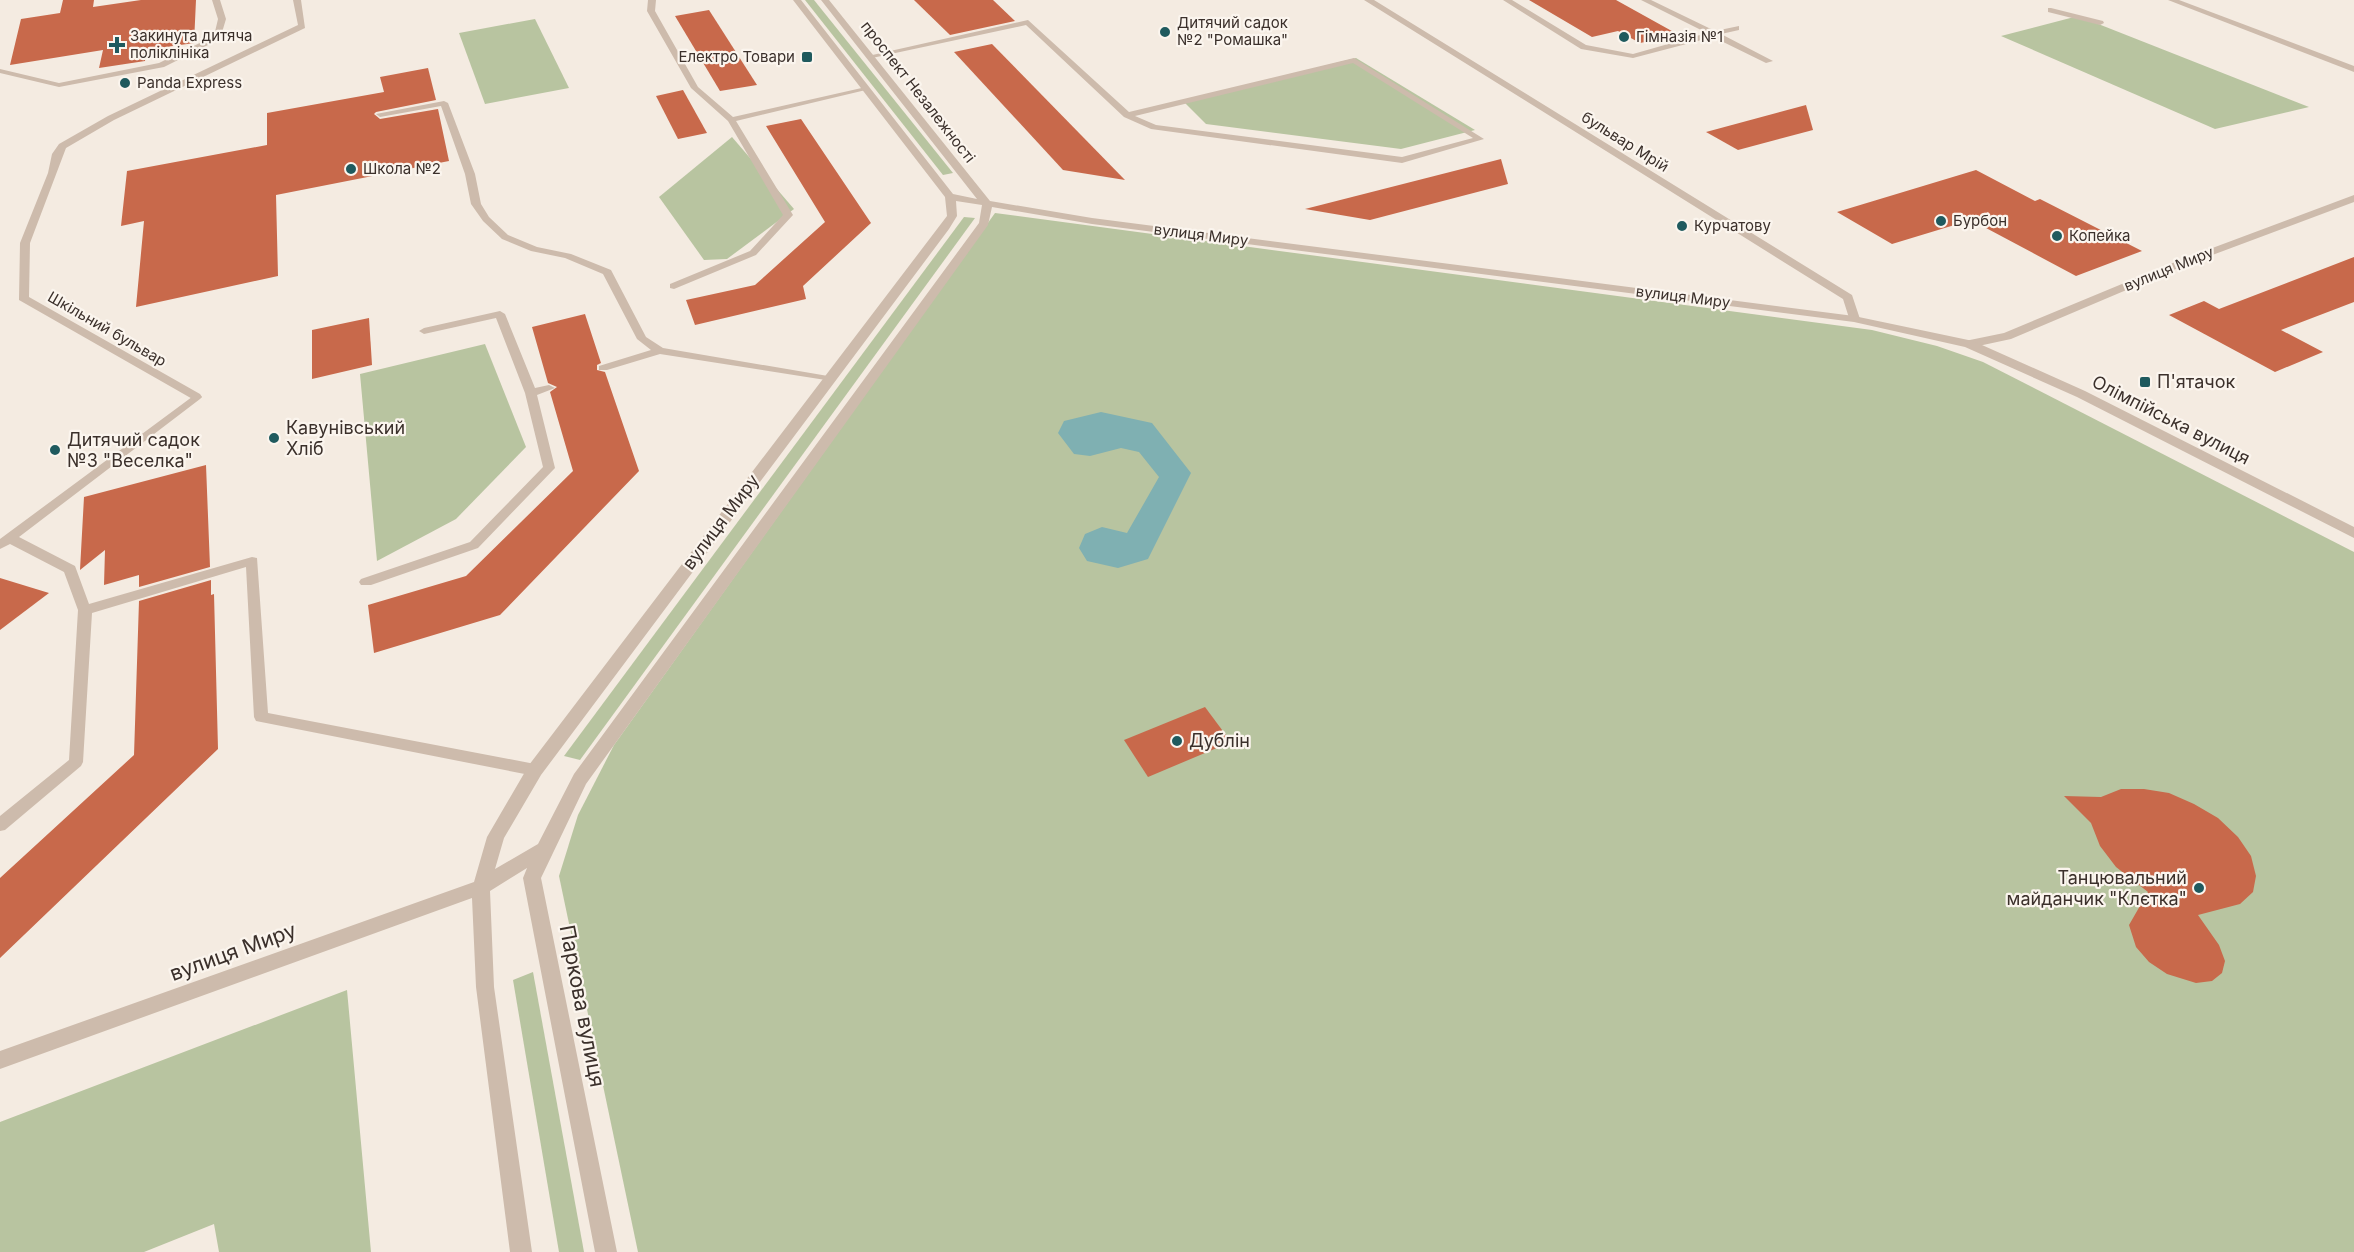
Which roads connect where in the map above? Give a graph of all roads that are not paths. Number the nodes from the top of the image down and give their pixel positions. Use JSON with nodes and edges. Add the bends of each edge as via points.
{"nodes":[{"id":1,"x":216,"y":0,"type":"edge"},
{"id":2,"x":297,"y":0,"type":"edge"},
{"id":3,"x":652,"y":0,"type":"edge"},
{"id":4,"x":797,"y":0,"type":"edge"},
{"id":5,"x":825,"y":0,"type":"edge"},
{"id":6,"x":1368,"y":0,"type":"edge"},
{"id":7,"x":1507,"y":0,"type":"edge"},
{"id":8,"x":1645,"y":0,"type":"edge"},
{"id":9,"x":2172,"y":0,"type":"edge"},
{"id":10,"x":2051,"y":10,"type":"dead end"},
{"id":11,"x":2100,"y":23,"type":"dead end"},
{"id":12,"x":1736,"y":28,"type":"dead end"},
{"id":13,"x":1714,"y":35,"type":"junction"},
{"id":14,"x":872,"y":56,"type":"junction"},
{"id":15,"x":1769,"y":61,"type":"dead end"},
{"id":16,"x":2354,"y":69,"type":"edge"},
{"id":17,"x":0,"y":70,"type":"edge"},
{"id":18,"x":866,"y":89,"type":"junction"},
{"id":19,"x":380,"y":114,"type":"dead end"},
{"id":20,"x":1126,"y":115,"type":"junction"},
{"id":21,"x":731,"y":120,"type":"junction"},
{"id":22,"x":950,"y":197,"type":"junction"},
{"id":23,"x":2354,"y":198,"type":"edge"},
{"id":24,"x":987,"y":204,"type":"junction"},
{"id":25,"x":674,"y":286,"type":"dead end"},
{"id":26,"x":1854,"y":319,"type":"junction"},
{"id":27,"x":424,"y":331,"type":"dead end"},
{"id":28,"x":1969,"y":344,"type":"junction"},
{"id":29,"x":660,"y":351,"type":"junction"},
{"id":30,"x":603,"y":368,"type":"dead end"},
{"id":31,"x":828,"y":379,"type":"junction"},
{"id":32,"x":549,"y":388,"type":"dead end"},
{"id":33,"x":531,"y":393,"type":"junction"},
{"id":34,"x":196,"y":397,"type":"joint"},
{"id":35,"x":2354,"y":533,"type":"edge"},
{"id":36,"x":5,"y":542,"type":"edge"},
{"id":37,"x":366,"y":582,"type":"dead end"},
{"id":38,"x":85,"y":610,"type":"junction"},
{"id":39,"x":535,"y":770,"type":"junction"},
{"id":40,"x":580,"y":779,"type":"joint"},
{"id":41,"x":0,"y":825,"type":"edge"},
{"id":42,"x":544,"y":849,"type":"junction"},
{"id":43,"x":481,"y":887,"type":"junction"},
{"id":44,"x":0,"y":1060,"type":"edge"},
{"id":45,"x":521,"y":1252,"type":"edge"},
{"id":46,"x":606,"y":1252,"type":"edge"}],
"edges":[{"from":1,"to":17,"type":"lane","via":[[222,19],[217,37],[161,65],[58,85]]},
{"from":2,"to":34,"type":"street","name":"Шкільний бульвар","via":[[302,27],[111,118],[62,146],[25,243],[23,298]]},
{"from":3,"to":21,"type":"lane","via":[[651,10],[695,88]]},
{"from":4,"to":18,"type":"street"},
{"from":5,"to":14,"type":"street","name":"проспект Незалежності"},
{"from":6,"to":26,"type":"street","name":"бульвар Мрій","via":[[1848,297]]},
{"from":7,"to":13,"type":"lane","via":[[1584,47],[1633,56]]},
{"from":8,"to":13,"type":"lane"},
{"from":9,"to":16,"type":"street"},
{"from":10,"to":11,"type":"lane"},
{"from":12,"to":13,"type":"lane"},
{"from":13,"to":15,"type":"lane"},
{"from":14,"to":20,"type":"lane","via":[[1028,22]]},
{"from":14,"to":24,"type":"street","name":"проспект Незалежності"},
{"from":18,"to":21,"type":"lane"},
{"from":18,"to":22,"type":"street"},
{"from":19,"to":29,"type":"lane","via":[[444,103],[470,174],[476,204],[486,219],[505,237],[607,272],[642,339]]},
{"from":20,"to":20,"type":"lane","via":[[1154,127],[1402,160],[1480,139],[1354,60]]},
{"from":21,"to":25,"type":"lane","via":[[788,215],[753,253]]},
{"from":22,"to":24,"type":"street","name":"вулиця Миру"},
{"from":22,"to":31,"type":"street","name":"вулиця Миру","via":[[952,216],[948,222]]},
{"from":23,"to":28,"type":"street","name":"вулиця Миру","via":[[2179,264],[2007,336]]},
{"from":24,"to":26,"type":"street","name":"вулиця Миру","via":[[1092,221]]},
{"from":24,"to":40,"type":"street","name":"вулиця Миру","via":[[978,232]]},
{"from":26,"to":28,"type":"street","name":"вулиця Миру"},
{"from":27,"to":33,"type":"lane","via":[[500,314]]},
{"from":28,"to":35,"type":"street","name":"Олімпійська вулиця","via":[[2081,394]]},
{"from":29,"to":30,"type":"lane"},
{"from":29,"to":31,"type":"lane"},
{"from":31,"to":39,"type":"street","name":"вулиця Миру"},
{"from":32,"to":33,"type":"lane"},
{"from":33,"to":37,"type":"lane","via":[[549,468],[474,545]]},
{"from":34,"to":36,"type":"lane"},
{"from":36,"to":38,"type":"lane","via":[[70,569]]},
{"from":38,"to":39,"type":"lane","via":[[252,561],[261,717]]},
{"from":38,"to":41,"type":"lane","via":[[76,762]]},
{"from":39,"to":43,"type":"street","name":"вулиця Миру","via":[[496,837]]},
{"from":40,"to":42,"type":"street","name":"Паркова вулиця"},
{"from":42,"to":43,"type":"street","name":"вулиця Миру"},
{"from":42,"to":46,"type":"street","name":"Паркова вулиця","via":[[532,878]]},
{"from":43,"to":44,"type":"street","name":"вулиця Миру"},
{"from":43,"to":45,"type":"street","via":[[485,987]]}]}
